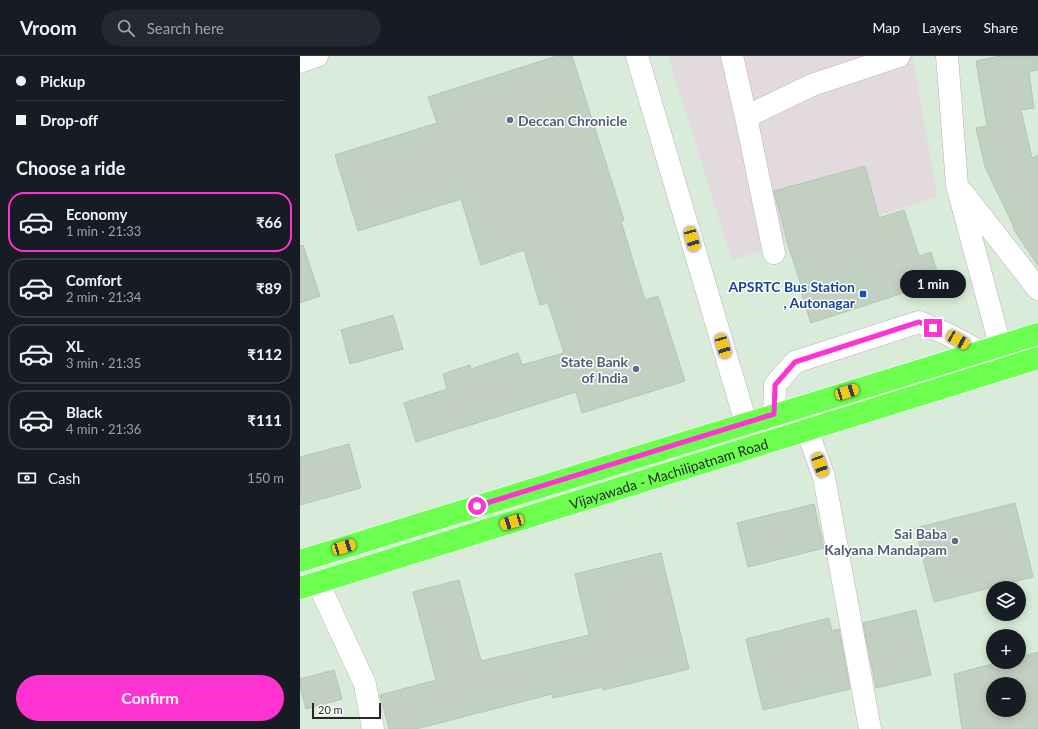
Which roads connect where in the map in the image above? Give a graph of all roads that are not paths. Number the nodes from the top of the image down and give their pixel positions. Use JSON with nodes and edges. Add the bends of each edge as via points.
{"nodes":[{"id":1,"x":317,"y":56,"type":"edge"},
{"id":2,"x":637,"y":56,"type":"edge"},
{"id":3,"x":732,"y":56,"type":"edge"},
{"id":4,"x":899,"y":56,"type":"edge"},
{"id":5,"x":947,"y":56,"type":"edge"},
{"id":6,"x":300,"y":62,"type":"edge"},
{"id":7,"x":746,"y":117,"type":"junction"},
{"id":8,"x":957,"y":185,"type":"junction"},
{"id":9,"x":774,"y":253,"type":"dead end"},
{"id":10,"x":1038,"y":289,"type":"edge"},
{"id":11,"x":1038,"y":334,"type":"edge"},
{"id":12,"x":1000,"y":345,"type":"junction"},
{"id":13,"x":978,"y":351,"type":"junction"},
{"id":14,"x":1038,"y":358,"type":"edge"},
{"id":15,"x":774,"y":414,"type":"junction"},
{"id":16,"x":746,"y":423,"type":"junction"},
{"id":17,"x":807,"y":430,"type":"junction"},
{"id":18,"x":522,"y":492,"type":"junction"},
{"id":19,"x":527,"y":518,"type":"junction"},
{"id":20,"x":300,"y":561,"type":"edge"},
{"id":21,"x":309,"y":586,"type":"edge"},
{"id":22,"x":373,"y":729,"type":"edge"},
{"id":23,"x":870,"y":729,"type":"edge"}],
"edges":[{"from":1,"to":6,"type":"street"},
{"from":2,"to":16,"type":"street"},
{"from":3,"to":7,"type":"street"},
{"from":4,"to":7,"type":"street","via":[[812,85]]},
{"from":5,"to":8,"type":"street"},
{"from":7,"to":9,"type":"street"},
{"from":8,"to":10,"type":"street"},
{"from":8,"to":12,"type":"street"},
{"from":11,"to":12,"type":"highway","name":"Vijayawada - Machilipatnam Road"},
{"from":12,"to":13,"type":"highway","name":"Vijayawada - Machilipatnam Road"},
{"from":13,"to":15,"type":"highway","name":"Vijayawada - Machilipatnam Road"},
{"from":13,"to":15,"type":"street","via":[[919,322],[795,362],[775,385]]},
{"from":14,"to":17,"type":"highway","name":"Vijayawada - Machilipatnam Road"},
{"from":15,"to":16,"type":"highway","name":"Vijayawada - Machilipatnam Road"},
{"from":16,"to":18,"type":"highway","name":"Vijayawada - Machilipatnam Road"},
{"from":17,"to":19,"type":"highway","name":"Vijayawada - Machilipatnam Road"},
{"from":17,"to":23,"type":"street","via":[[824,477]]},
{"from":18,"to":19,"type":"highway"},
{"from":18,"to":20,"type":"highway","name":"Vijayawada - Machilipatnam Road"},
{"from":19,"to":21,"type":"highway","name":"Vijayawada - Machilipatnam Road"},
{"from":21,"to":22,"type":"street","via":[[365,684]]}]}
